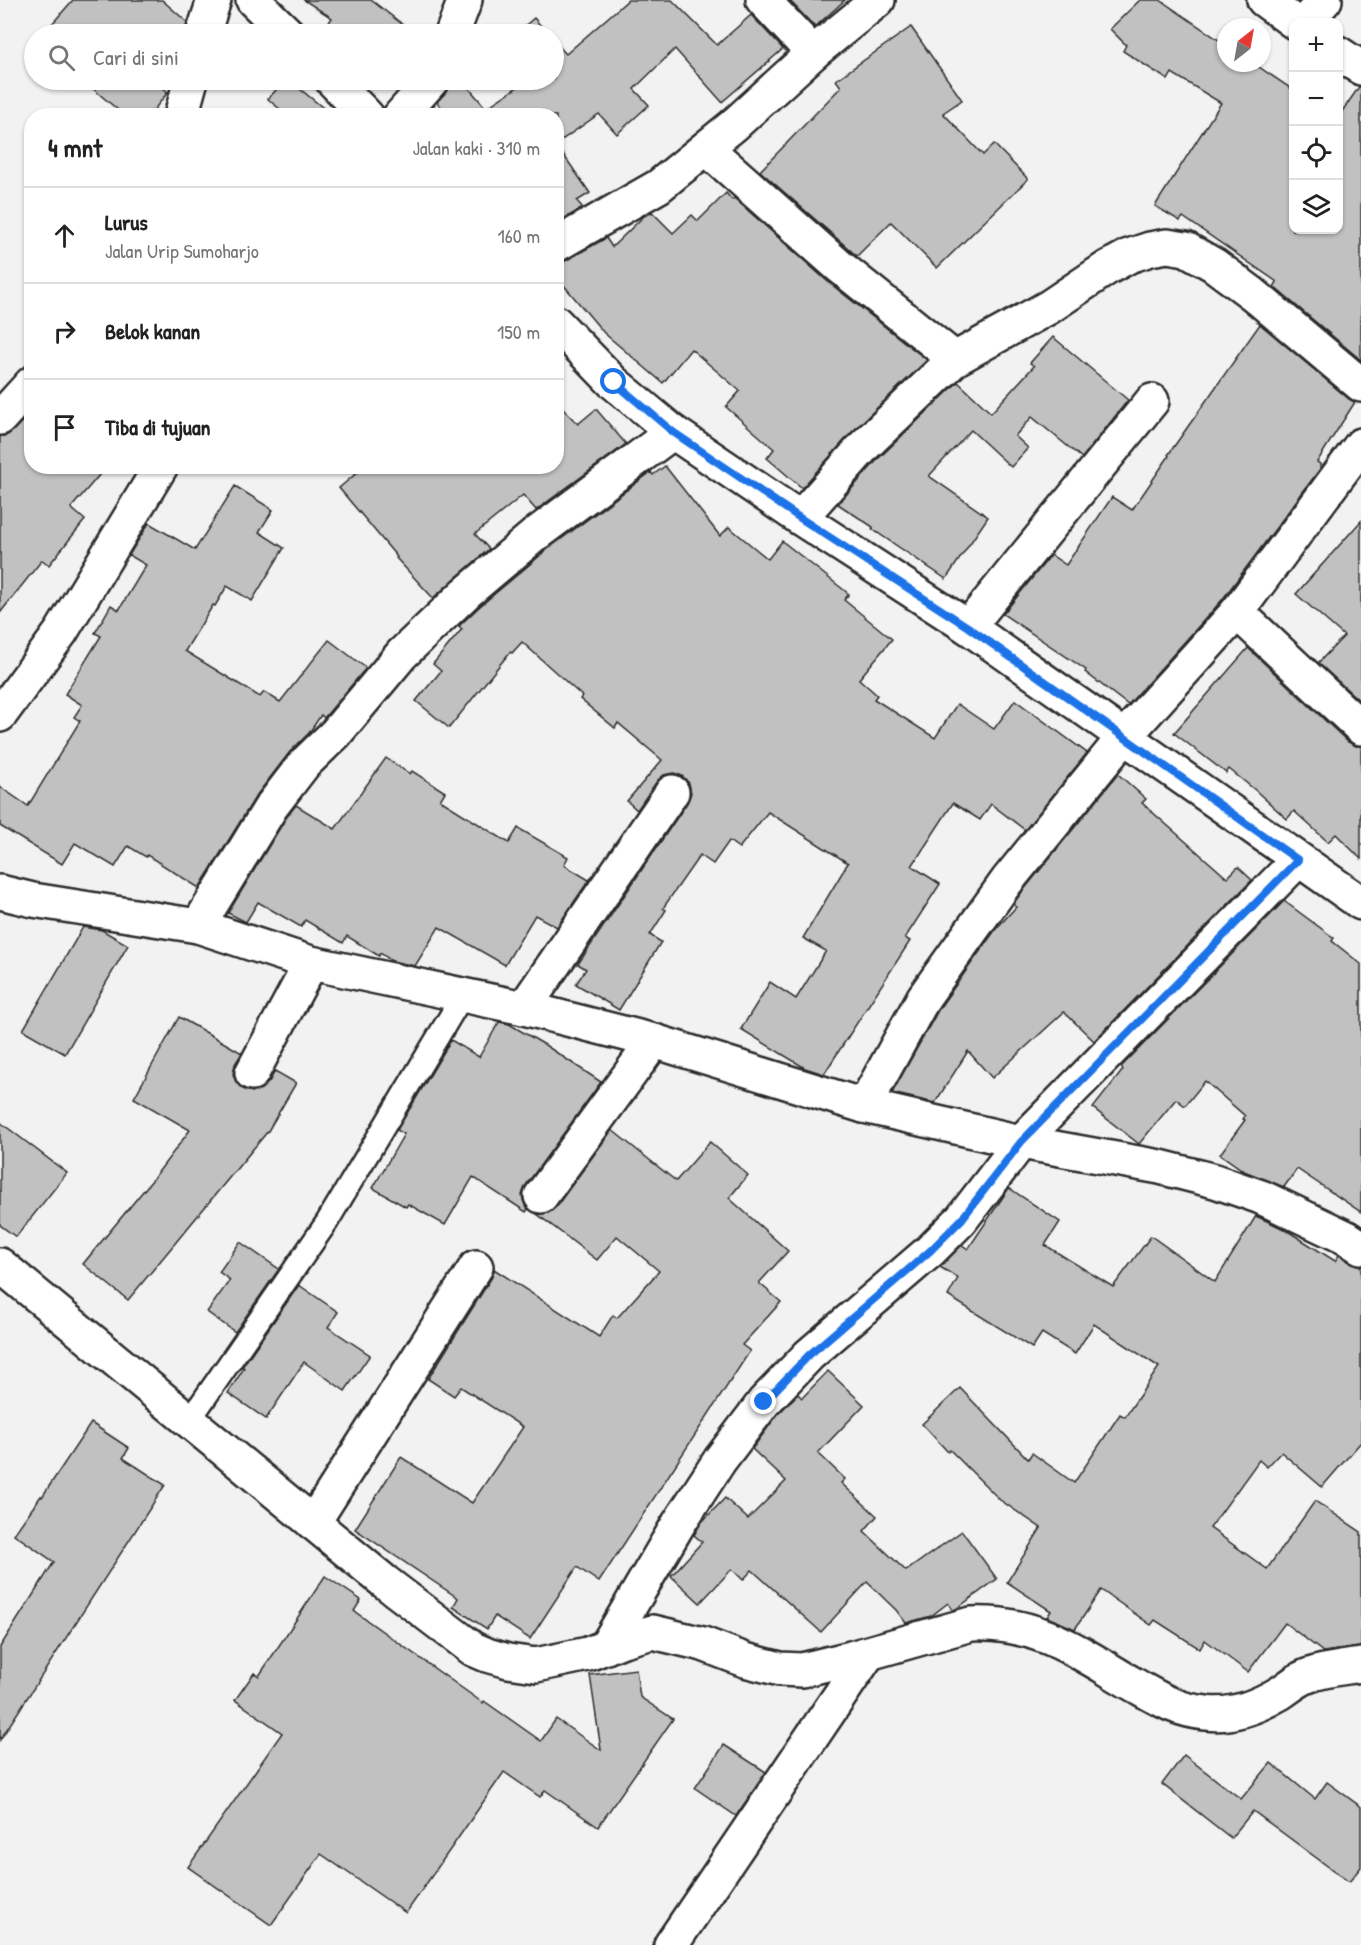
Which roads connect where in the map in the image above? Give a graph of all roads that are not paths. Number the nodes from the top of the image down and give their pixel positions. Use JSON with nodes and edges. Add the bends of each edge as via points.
{"nodes":[{"id":1,"x":214,"y":0,"type":"edge"},
{"id":2,"x":253,"y":0,"type":"edge"},
{"id":3,"x":465,"y":0,"type":"edge"},
{"id":4,"x":763,"y":0,"type":"edge"},
{"id":5,"x":878,"y":0,"type":"edge"},
{"id":6,"x":1264,"y":0,"type":"edge"},
{"id":7,"x":1325,"y":0,"type":"edge"},
{"id":8,"x":1289,"y":18,"type":"edge"},
{"id":9,"x":1309,"y":18,"type":"edge"},
{"id":10,"x":206,"y":24,"type":"edge"},
{"id":11,"x":278,"y":24,"type":"edge"},
{"id":12,"x":456,"y":24,"type":"edge"},
{"id":13,"x":813,"y":53,"type":"junction"},
{"id":14,"x":1343,"y":56,"type":"edge"},
{"id":15,"x":1361,"y":68,"type":"edge"},
{"id":16,"x":188,"y":90,"type":"edge"},
{"id":17,"x":342,"y":90,"type":"edge"},
{"id":18,"x":423,"y":90,"type":"edge"},
{"id":19,"x":183,"y":108,"type":"edge"},
{"id":20,"x":359,"y":108,"type":"edge"},
{"id":21,"x":407,"y":108,"type":"edge"},
{"id":22,"x":706,"y":148,"type":"junction"},
{"id":23,"x":564,"y":240,"type":"edge"},
{"id":24,"x":564,"y":331,"type":"edge"},
{"id":25,"x":955,"y":359,"type":"junction"},
{"id":26,"x":1361,"y":385,"type":"edge"},
{"id":27,"x":24,"y":392,"type":"edge"},
{"id":28,"x":1152,"y":401,"type":"dead end"},
{"id":29,"x":0,"y":418,"type":"edge"},
{"id":30,"x":673,"y":432,"type":"junction"},
{"id":31,"x":1361,"y":445,"type":"edge"},
{"id":32,"x":156,"y":474,"type":"edge"},
{"id":33,"x":800,"y":518,"type":"junction"},
{"id":34,"x":1237,"y":612,"type":"junction"},
{"id":35,"x":968,"y":627,"type":"junction"},
{"id":36,"x":0,"y":715,"type":"edge"},
{"id":37,"x":1361,"y":728,"type":"edge"},
{"id":38,"x":1124,"y":737,"type":"junction"},
{"id":39,"x":672,"y":792,"type":"dead end"},
{"id":40,"x":1298,"y":860,"type":"junction"},
{"id":41,"x":0,"y":892,"type":"edge"},
{"id":42,"x":1361,"y":903,"type":"edge"},
{"id":43,"x":198,"y":926,"type":"junction"},
{"id":44,"x":311,"y":963,"type":"junction"},
{"id":45,"x":463,"y":995,"type":"junction"},
{"id":46,"x":524,"y":1008,"type":"junction"},
{"id":47,"x":654,"y":1041,"type":"junction"},
{"id":48,"x":252,"y":1072,"type":"dead end"},
{"id":49,"x":864,"y":1106,"type":"junction"},
{"id":50,"x":1021,"y":1142,"type":"junction"},
{"id":51,"x":541,"y":1196,"type":"dead end"},
{"id":52,"x":1361,"y":1247,"type":"edge"},
{"id":53,"x":0,"y":1265,"type":"edge"},
{"id":54,"x":476,"y":1267,"type":"dead end"},
{"id":55,"x":189,"y":1421,"type":"junction"},
{"id":56,"x":313,"y":1523,"type":"junction"},
{"id":57,"x":606,"y":1647,"type":"junction"},
{"id":58,"x":868,"y":1654,"type":"junction"},
{"id":59,"x":1361,"y":1665,"type":"edge"},
{"id":60,"x":671,"y":1945,"type":"edge"}],
"edges":[{"from":1,"to":10,"type":"street"},
{"from":2,"to":11,"type":"street"},
{"from":3,"to":12,"type":"street"},
{"from":4,"to":13,"type":"street"},
{"from":5,"to":13,"type":"street"},
{"from":6,"to":8,"type":"street"},
{"from":7,"to":9,"type":"street"},
{"from":13,"to":22,"type":"street"},
{"from":14,"to":15,"type":"street"},
{"from":16,"to":19,"type":"street"},
{"from":17,"to":20,"type":"street"},
{"from":18,"to":21,"type":"street"},
{"from":22,"to":23,"type":"street","via":[[659,186]]},
{"from":22,"to":25,"type":"street","via":[[838,266]]},
{"from":24,"to":30,"type":"street","via":[[614,382]]},
{"from":25,"to":26,"type":"street","via":[[1049,307],[1129,256],[1167,246],[1186,249],[1214,265]]},
{"from":25,"to":33,"type":"street","via":[[865,445]]},
{"from":27,"to":29,"type":"street"},
{"from":28,"to":35,"type":"street"},
{"from":30,"to":33,"type":"street"},
{"from":30,"to":43,"type":"street","via":[[536,534],[402,654],[271,807]]},
{"from":31,"to":34,"type":"street"},
{"from":32,"to":36,"type":"street","via":[[61,632]]},
{"from":33,"to":35,"type":"street"},
{"from":34,"to":37,"type":"street"},
{"from":34,"to":38,"type":"street"},
{"from":35,"to":38,"type":"street"},
{"from":38,"to":40,"type":"street"},
{"from":38,"to":49,"type":"street","via":[[965,938],[924,998]]},
{"from":39,"to":46,"type":"street"},
{"from":40,"to":42,"type":"street"},
{"from":40,"to":50,"type":"street"},
{"from":41,"to":43,"type":"street"},
{"from":43,"to":44,"type":"street"},
{"from":44,"to":45,"type":"street"},
{"from":44,"to":48,"type":"street"},
{"from":45,"to":46,"type":"street"},
{"from":45,"to":55,"type":"lane","via":[[327,1222]]},
{"from":46,"to":47,"type":"street"},
{"from":47,"to":49,"type":"street"},
{"from":47,"to":51,"type":"street"},
{"from":49,"to":50,"type":"street"},
{"from":50,"to":52,"type":"street","via":[[1215,1181],[1261,1197]]},
{"from":50,"to":57,"type":"street","via":[[961,1220],[809,1355],[764,1402],[679,1523]]},
{"from":53,"to":55,"type":"street"},
{"from":54,"to":56,"type":"street"},
{"from":55,"to":56,"type":"street"},
{"from":56,"to":57,"type":"street","via":[[473,1649],[508,1661],[536,1665]]},
{"from":57,"to":58,"type":"street","via":[[653,1632],[780,1669],[802,1670]]},
{"from":58,"to":59,"type":"street","via":[[971,1624],[1011,1625],[1055,1639],[1161,1701],[1209,1714],[1236,1712],[1279,1694],[1308,1675]]},
{"from":58,"to":60,"type":"street"}]}
